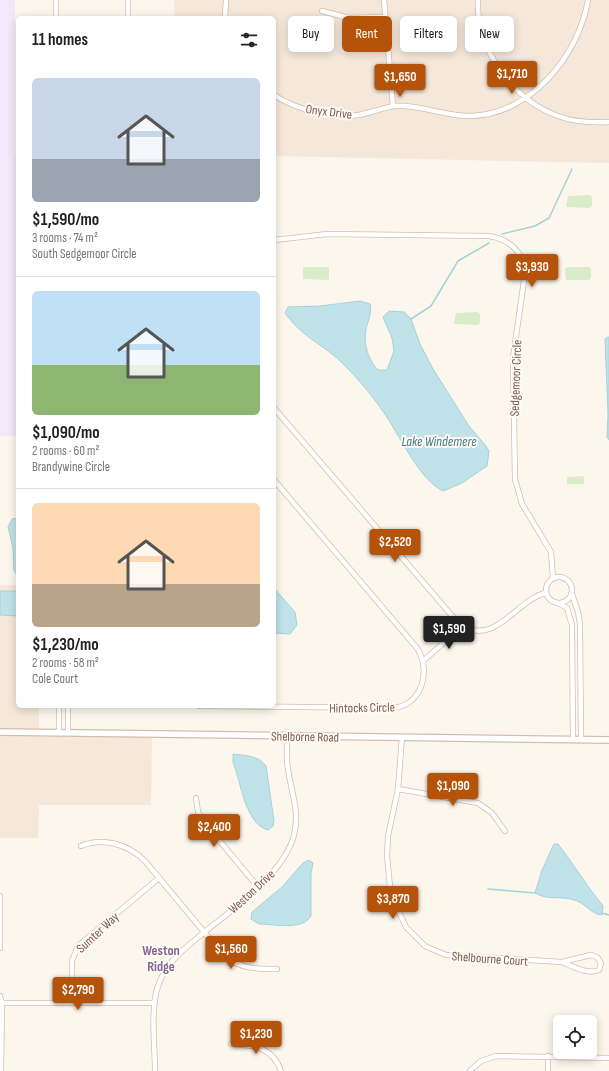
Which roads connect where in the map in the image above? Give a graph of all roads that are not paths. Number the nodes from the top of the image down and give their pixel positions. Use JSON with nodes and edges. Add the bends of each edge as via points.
{"nodes":[{"id":1,"x":56,"y":0,"type":"edge"},
{"id":2,"x":128,"y":0,"type":"edge"},
{"id":3,"x":226,"y":0,"type":"edge"},
{"id":4,"x":384,"y":0,"type":"edge"},
{"id":5,"x":478,"y":0,"type":"edge"},
{"id":6,"x":588,"y":0,"type":"edge"},
{"id":7,"x":322,"y":11,"type":"dead end"},
{"id":8,"x":56,"y":16,"type":"edge"},
{"id":9,"x":128,"y":16,"type":"edge"},
{"id":10,"x":225,"y":16,"type":"edge"},
{"id":11,"x":342,"y":16,"type":"edge"},
{"id":12,"x":384,"y":16,"type":"edge"},
{"id":13,"x":388,"y":52,"type":"edge"},
{"id":14,"x":276,"y":96,"type":"edge"},
{"id":15,"x":526,"y":98,"type":"junction"},
{"id":16,"x":393,"y":106,"type":"junction"},
{"id":17,"x":609,"y":122,"type":"edge"},
{"id":18,"x":276,"y":240,"type":"edge"},
{"id":19,"x":276,"y":410,"type":"edge"},
{"id":20,"x":276,"y":482,"type":"edge"},
{"id":21,"x":552,"y":578,"type":"junction"},
{"id":22,"x":545,"y":593,"type":"junction"},
{"id":23,"x":572,"y":594,"type":"junction"},
{"id":24,"x":558,"y":604,"type":"junction"},
{"id":25,"x":463,"y":626,"type":"junction"},
{"id":26,"x":423,"y":660,"type":"junction"},
{"id":27,"x":276,"y":707,"type":"edge"},
{"id":28,"x":59,"y":708,"type":"edge"},
{"id":29,"x":68,"y":708,"type":"edge"},
{"id":30,"x":0,"y":732,"type":"edge"},
{"id":31,"x":59,"y":733,"type":"junction"},
{"id":32,"x":68,"y":733,"type":"junction"},
{"id":33,"x":287,"y":736,"type":"junction"},
{"id":34,"x":402,"y":737,"type":"junction"},
{"id":35,"x":573,"y":740,"type":"junction"},
{"id":36,"x":581,"y":740,"type":"junction"},
{"id":37,"x":609,"y":740,"type":"edge"},
{"id":38,"x":398,"y":789,"type":"junction"},
{"id":39,"x":196,"y":798,"type":"dead end"},
{"id":40,"x":505,"y":831,"type":"dead end"},
{"id":41,"x":81,"y":846,"type":"dead end"},
{"id":42,"x":159,"y":878,"type":"junction"},
{"id":43,"x":258,"y":887,"type":"junction"},
{"id":44,"x":0,"y":896,"type":"edge"},
{"id":45,"x":204,"y":932,"type":"junction"},
{"id":46,"x":0,"y":948,"type":"edge"},
{"id":47,"x":562,"y":962,"type":"junction"},
{"id":48,"x":277,"y":969,"type":"dead end"},
{"id":49,"x":0,"y":996,"type":"edge"},
{"id":50,"x":2,"y":1003,"type":"junction"},
{"id":51,"x":72,"y":1003,"type":"junction"},
{"id":52,"x":155,"y":1003,"type":"junction"},
{"id":53,"x":231,"y":1044,"type":"dead end"},
{"id":54,"x":1,"y":1052,"type":"edge"},
{"id":55,"x":548,"y":1056,"type":"junction"},
{"id":56,"x":609,"y":1058,"type":"edge"},
{"id":57,"x":1,"y":1071,"type":"edge"},
{"id":58,"x":155,"y":1071,"type":"edge"},
{"id":59,"x":281,"y":1071,"type":"edge"},
{"id":60,"x":470,"y":1071,"type":"edge"},
{"id":61,"x":548,"y":1071,"type":"edge"}],
"edges":[{"from":1,"to":8,"type":"street"},
{"from":2,"to":9,"type":"street"},
{"from":3,"to":10,"type":"street"},
{"from":4,"to":12,"type":"street"},
{"from":5,"to":15,"type":"street","via":[[480,25],[486,46],[497,64]]},
{"from":6,"to":15,"type":"street","name":"Onyx Drive","via":[[579,30],[566,55],[550,76]]},
{"from":7,"to":11,"type":"street"},
{"from":13,"to":16,"type":"street"},
{"from":14,"to":16,"type":"street","name":"Onyx Drive","via":[[304,109],[345,116]]},
{"from":15,"to":16,"type":"street","name":"Onyx Drive","via":[[498,111],[473,116],[455,116]]},
{"from":15,"to":17,"type":"street","via":[[544,110],[566,119],[588,123]]},
{"from":18,"to":21,"type":"street","name":"Sedgemoor Circle","via":[[326,234],[489,236],[506,241],[518,251],[523,260],[525,273],[513,358],[515,479],[522,504],[551,552]]},
{"from":19,"to":25,"type":"street","via":[[452,617]]},
{"from":20,"to":26,"type":"street","via":[[417,648]]},
{"from":21,"to":22,"type":"street","via":[[547,583]]},
{"from":21,"to":23,"type":"street","via":[[563,577],[569,581]]},
{"from":22,"to":24,"type":"street","via":[[551,601]]},
{"from":22,"to":25,"type":"street","via":[[534,597],[503,623],[494,627],[477,630]]},
{"from":23,"to":24,"type":"street","via":[[568,600]]},
{"from":23,"to":36,"type":"street","via":[[580,624]]},
{"from":24,"to":35,"type":"street","via":[[567,608],[572,624]]},
{"from":25,"to":26,"type":"street"},
{"from":26,"to":27,"type":"street","name":"Hintocks Circle","via":[[424,676],[420,688],[410,701],[397,708]]},
{"from":28,"to":31,"type":"street"},
{"from":29,"to":32,"type":"street"},
{"from":30,"to":31,"type":"street","name":"Shelborne Road"},
{"from":31,"to":32,"type":"street","name":"Shelborne Road"},
{"from":32,"to":33,"type":"street","name":"Shelborne Road"},
{"from":33,"to":34,"type":"street","name":"Shelborne Road"},
{"from":33,"to":43,"type":"street","name":"Weston Drive","via":[[288,770],[296,807],[294,834],[281,862]]},
{"from":34,"to":35,"type":"street","name":"Shelborne Road"},
{"from":34,"to":38,"type":"street","name":"Shelbourne Court"},
{"from":35,"to":36,"type":"street","name":"Shelborne Road"},
{"from":36,"to":37,"type":"street","name":"Shelborne Road"},
{"from":38,"to":40,"type":"street","via":[[478,803],[492,813]]},
{"from":38,"to":47,"type":"street","name":"Shelbourne Court","via":[[388,836],[387,866],[396,906],[413,936],[428,948],[446,955]]},
{"from":39,"to":43,"type":"street","via":[[198,812],[203,821]]},
{"from":41,"to":42,"type":"street","via":[[98,841],[120,845],[141,858]]},
{"from":42,"to":45,"type":"street"},
{"from":42,"to":51,"type":"street","name":"Sumter Way","via":[[78,946],[72,961]]},
{"from":43,"to":45,"type":"street","name":"Weston Drive"},
{"from":44,"to":46,"type":"street"},
{"from":45,"to":48,"type":"street","via":[[220,952],[235,963],[252,969]]},
{"from":45,"to":52,"type":"street","name":"Weston Drive","via":[[168,965],[160,982]]},
{"from":47,"to":47,"type":"street","name":"Shelbourne Court","via":[[593,972],[599,970],[601,963],[599,958],[593,955]]},
{"from":49,"to":50,"type":"street"},
{"from":50,"to":51,"type":"street"},
{"from":50,"to":54,"type":"street"},
{"from":51,"to":52,"type":"street"},
{"from":52,"to":58,"type":"street","name":"Weston Drive"},
{"from":53,"to":59,"type":"street","via":[[254,1046],[265,1050]]},
{"from":54,"to":57,"type":"street"},
{"from":55,"to":56,"type":"street"},
{"from":55,"to":60,"type":"street","via":[[496,1056],[482,1061]]},
{"from":55,"to":61,"type":"street"}]}
